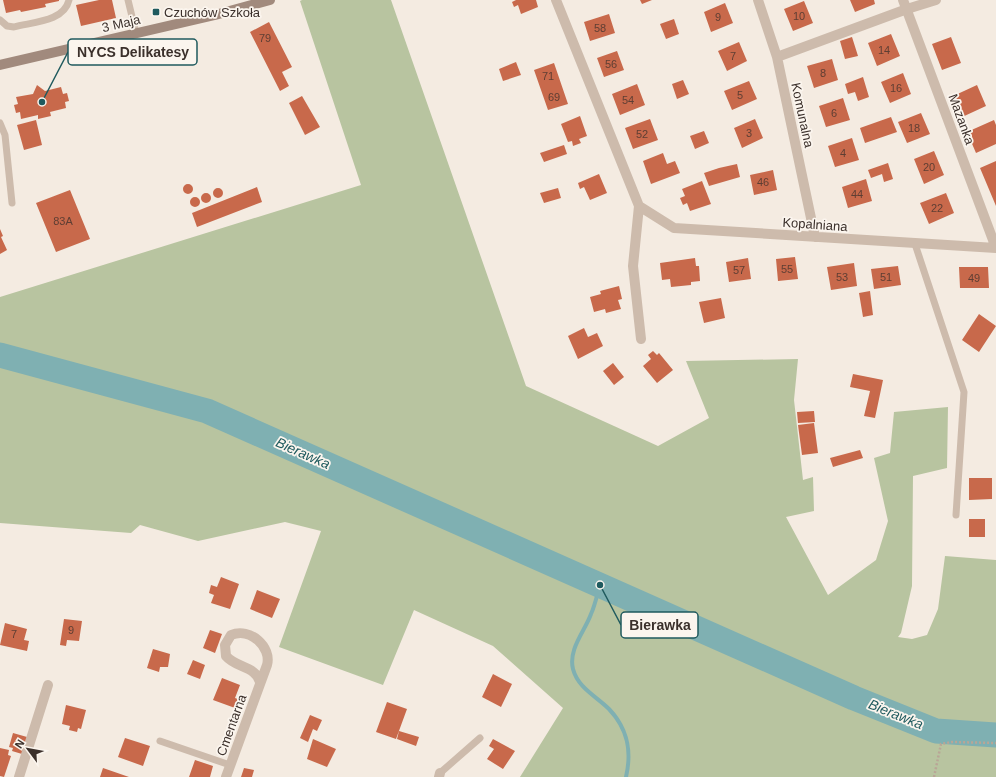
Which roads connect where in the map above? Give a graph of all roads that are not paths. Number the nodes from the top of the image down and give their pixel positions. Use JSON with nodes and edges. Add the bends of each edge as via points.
{"nodes":[{"id":1,"x":68,"y":0,"type":"edge"},
{"id":2,"x":128,"y":0,"type":"edge"},
{"id":3,"x":270,"y":0,"type":"edge"},
{"id":4,"x":556,"y":0,"type":"edge"},
{"id":5,"x":758,"y":0,"type":"edge"},
{"id":6,"x":936,"y":0,"type":"edge"},
{"id":7,"x":905,"y":4,"type":"edge"},
{"id":8,"x":0,"y":20,"type":"edge"},
{"id":9,"x":136,"y":33,"type":"junction"},
{"id":10,"x":778,"y":57,"type":"junction"},
{"id":11,"x":0,"y":65,"type":"edge"},
{"id":12,"x":0,"y":123,"type":"edge"},
{"id":13,"x":12,"y":204,"type":"dead end"},
{"id":14,"x":639,"y":206,"type":"junction"},
{"id":15,"x":815,"y":237,"type":"junction"},
{"id":16,"x":915,"y":244,"type":"junction"},
{"id":17,"x":996,"y":248,"type":"edge"},
{"id":18,"x":641,"y":339,"type":"dead end"},
{"id":19,"x":956,"y":515,"type":"dead end"},
{"id":20,"x":260,"y":682,"type":"junction"},
{"id":21,"x":48,"y":685,"type":"dead end"},
{"id":22,"x":480,"y":738,"type":"dead end"},
{"id":23,"x":160,"y":741,"type":"dead end"},
{"id":24,"x":230,"y":765,"type":"junction"},
{"id":25,"x":440,"y":775,"type":"edge"},
{"id":26,"x":18,"y":777,"type":"edge"},
{"id":27,"x":226,"y":777,"type":"edge"}],
"edges":[{"from":1,"to":8,"type":"lane","via":[[64,11],[58,16],[14,27],[7,26]]},
{"from":2,"to":9,"type":"lane"},
{"from":3,"to":9,"type":"main road","name":"3 Maja"},
{"from":4,"to":14,"type":"street"},
{"from":5,"to":10,"type":"street","name":"Komunalna"},
{"from":6,"to":7,"type":"street"},
{"from":7,"to":10,"type":"street"},
{"from":7,"to":17,"type":"street","name":"Mazanka"},
{"from":9,"to":11,"type":"main road","name":"3 Maja"},
{"from":10,"to":15,"type":"street","name":"Komunalna"},
{"from":12,"to":13,"type":"lane","via":[[5,135]]},
{"from":14,"to":15,"type":"street","name":"Kopalniana","via":[[674,228]]},
{"from":14,"to":18,"type":"street","via":[[633,266]]},
{"from":15,"to":16,"type":"street","name":"Kopalniana"},
{"from":16,"to":17,"type":"street","name":"Kopalniana"},
{"from":16,"to":19,"type":"lane","via":[[964,392]]},
{"from":20,"to":20,"type":"street","name":"Cmentarna","via":[[268,661],[265,646],[246,635],[231,635],[226,645],[226,656],[255,673]]},
{"from":20,"to":24,"type":"street","name":"Cmentarna"},
{"from":21,"to":26,"type":"street"},
{"from":22,"to":25,"type":"lane"},
{"from":23,"to":24,"type":"lane"},
{"from":24,"to":27,"type":"street","name":"Cmentarna"}]}
